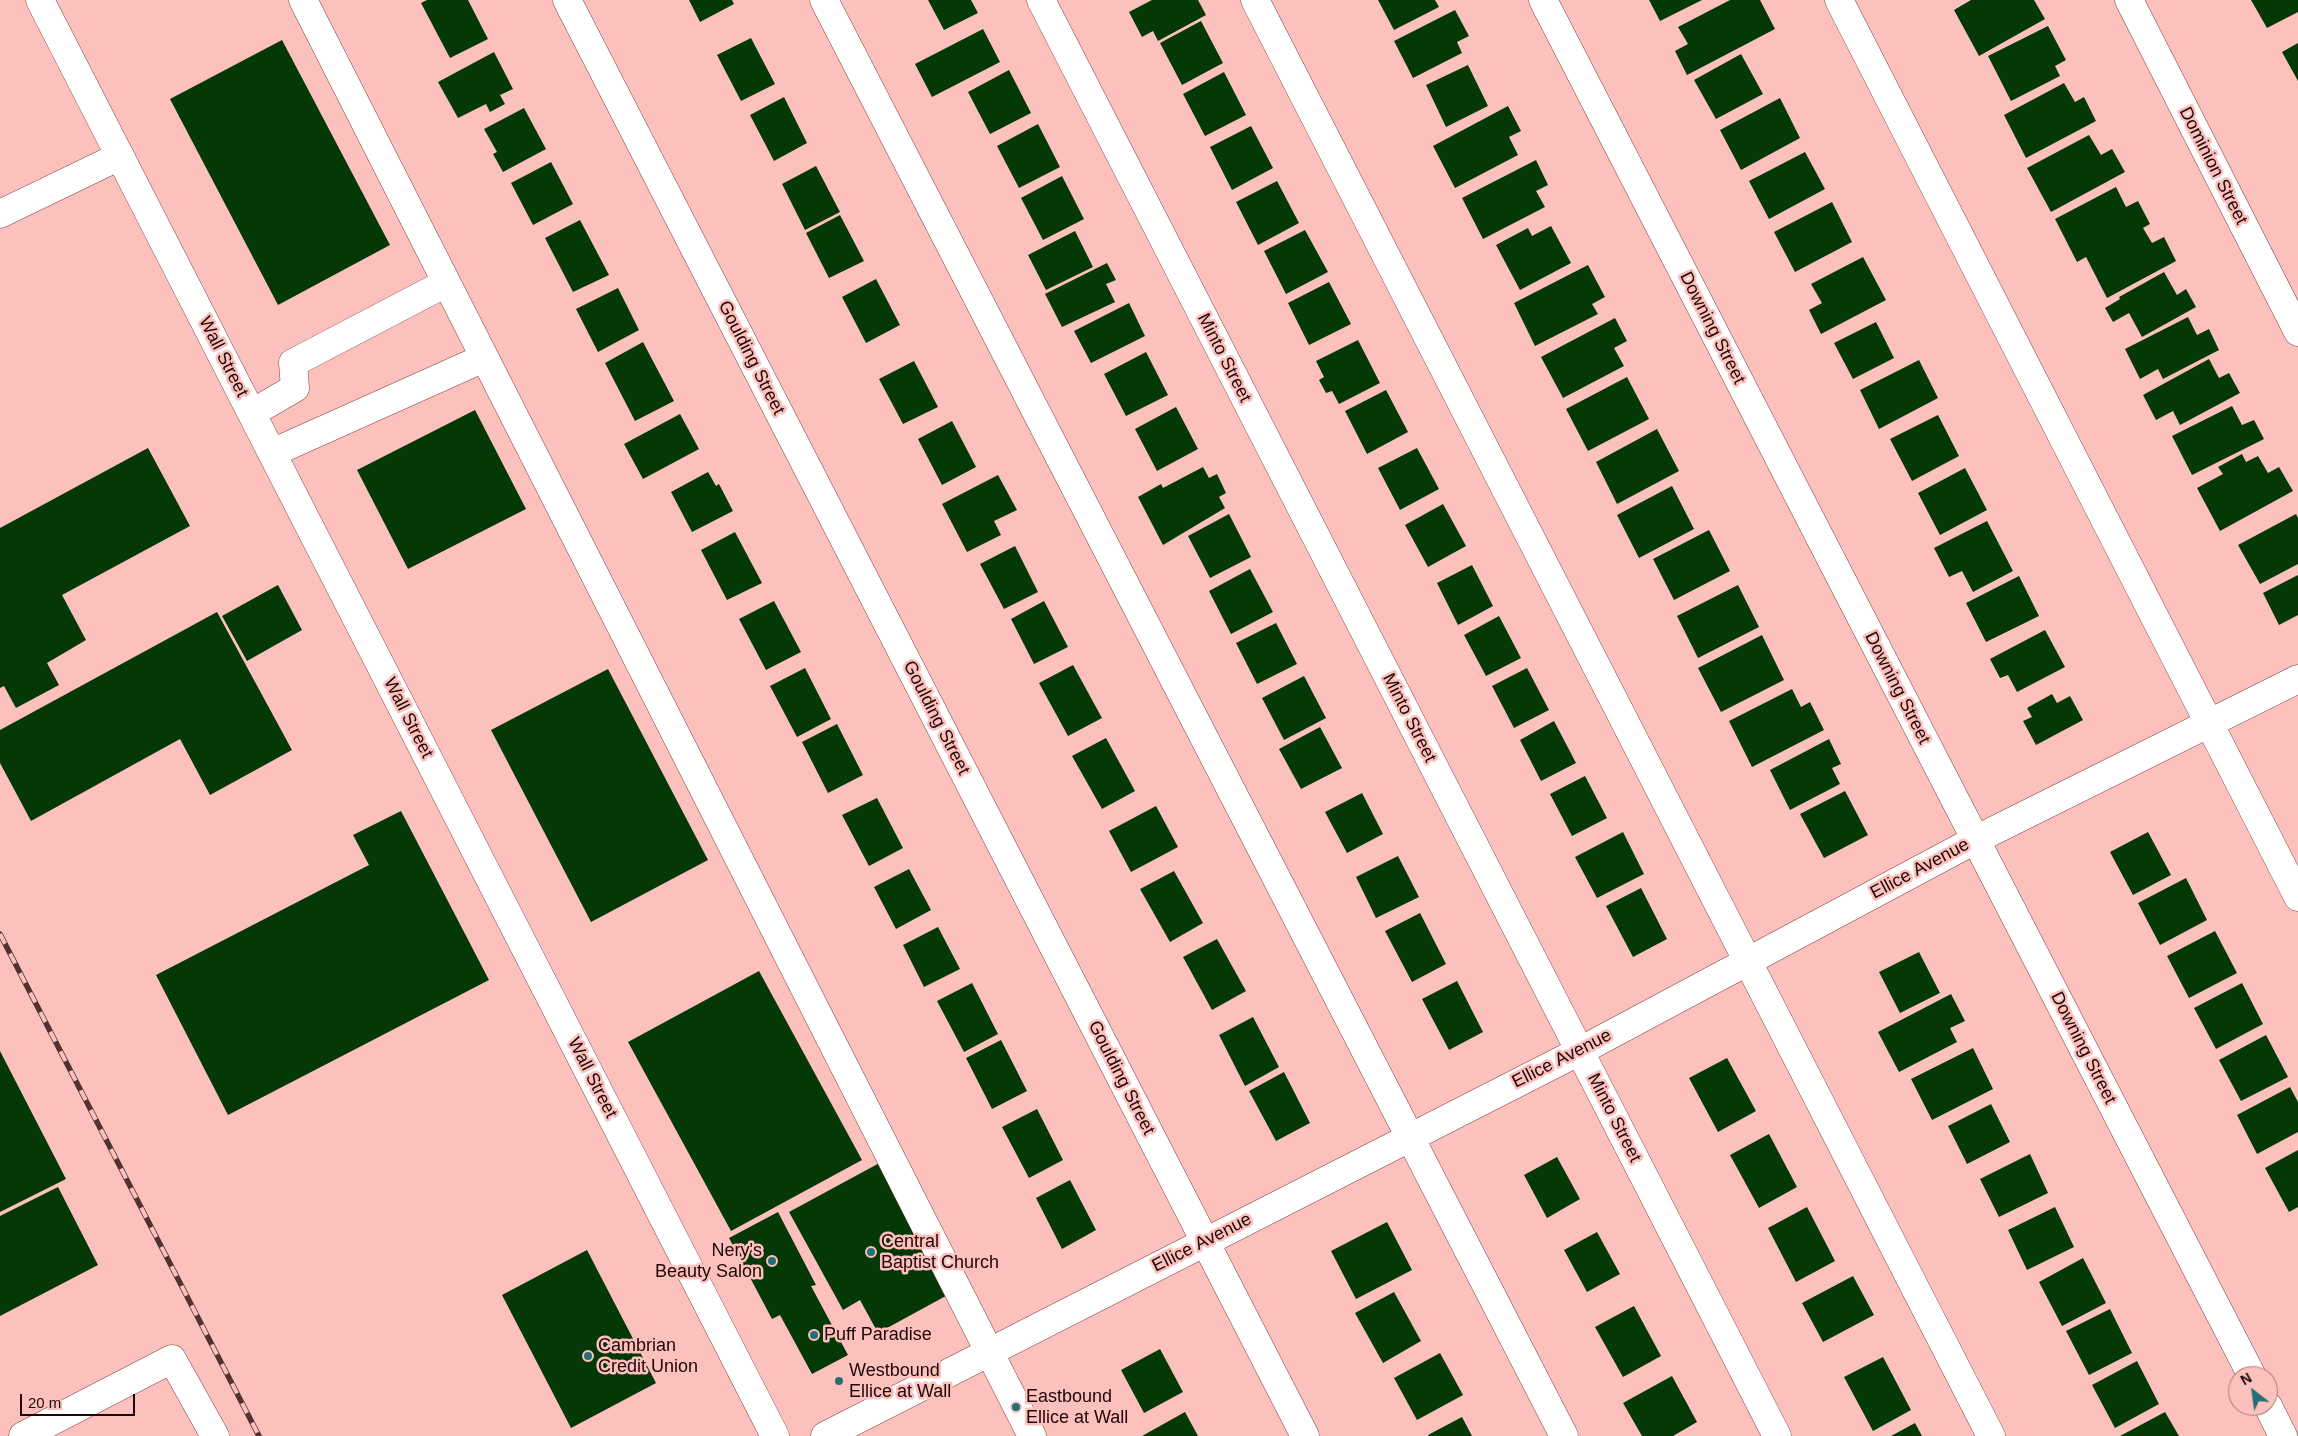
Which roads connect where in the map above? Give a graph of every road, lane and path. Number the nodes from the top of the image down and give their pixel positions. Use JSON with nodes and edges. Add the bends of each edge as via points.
{"nodes":[{"id":1,"x":40,"y":0,"type":"edge"},
{"id":2,"x":303,"y":0,"type":"edge"},
{"id":3,"x":567,"y":0,"type":"edge"},
{"id":4,"x":824,"y":0,"type":"edge"},
{"id":5,"x":1041,"y":0,"type":"edge"},
{"id":6,"x":1255,"y":0,"type":"edge"},
{"id":7,"x":1543,"y":0,"type":"edge"},
{"id":8,"x":1839,"y":0,"type":"edge"},
{"id":9,"x":2129,"y":0,"type":"edge"},
{"id":10,"x":120,"y":156,"type":"junction"},
{"id":11,"x":0,"y":214,"type":"edge"},
{"id":12,"x":446,"y":283,"type":"junction"},
{"id":13,"x":2298,"y":332,"type":"edge"},
{"id":14,"x":484,"y":358,"type":"junction"},
{"id":15,"x":252,"y":414,"type":"junction"},
{"id":16,"x":272,"y":453,"type":"junction"},
{"id":17,"x":2298,"y":679,"type":"edge"},
{"id":18,"x":2210,"y":724,"type":"junction"},
{"id":19,"x":1975,"y":840,"type":"junction"},
{"id":20,"x":2298,"y":897,"type":"edge"},
{"id":21,"x":1748,"y":960,"type":"junction"},
{"id":22,"x":1580,"y":1050,"type":"junction"},
{"id":23,"x":1410,"y":1137,"type":"junction"},
{"id":24,"x":1205,"y":1242,"type":"junction"},
{"id":25,"x":988,"y":1352,"type":"junction"},
{"id":26,"x":2247,"y":1366,"type":"edge"},
{"id":27,"x":2273,"y":1416,"type":"edge"},
{"id":28,"x":23,"y":1436,"type":"edge"},
{"id":29,"x":215,"y":1436,"type":"edge"},
{"id":30,"x":775,"y":1436,"type":"edge"},
{"id":31,"x":825,"y":1436,"type":"edge"},
{"id":32,"x":1032,"y":1436,"type":"edge"},
{"id":33,"x":1305,"y":1436,"type":"edge"},
{"id":34,"x":1564,"y":1436,"type":"edge"},
{"id":35,"x":1777,"y":1436,"type":"edge"},
{"id":36,"x":1991,"y":1436,"type":"edge"},
{"id":37,"x":2283,"y":1436,"type":"edge"}],
"edges":[{"from":1,"to":10,"type":"street","name":"Wall Street"},
{"from":2,"to":12,"type":"street"},
{"from":3,"to":24,"type":"street","name":"Goulding Street"},
{"from":4,"to":23,"type":"street"},
{"from":5,"to":22,"type":"street","name":"Minto Street"},
{"from":6,"to":21,"type":"street"},
{"from":7,"to":19,"type":"street","name":"Downing Street"},
{"from":8,"to":18,"type":"street"},
{"from":9,"to":13,"type":"street","name":"Dominion Street"},
{"from":10,"to":11,"type":"street"},
{"from":10,"to":15,"type":"street","name":"Wall Street"},
{"from":12,"to":14,"type":"street"},
{"from":12,"to":15,"type":"street","via":[[294,363],[295,388]]},
{"from":14,"to":16,"type":"street"},
{"from":14,"to":25,"type":"street"},
{"from":15,"to":16,"type":"street","name":"Wall Street"},
{"from":16,"to":30,"type":"street","name":"Wall Street"},
{"from":17,"to":18,"type":"street","name":"Ellice Avenue"},
{"from":18,"to":19,"type":"street","name":"Ellice Avenue"},
{"from":18,"to":20,"type":"street"},
{"from":19,"to":21,"type":"street","name":"Ellice Avenue"},
{"from":19,"to":26,"type":"street","name":"Downing Street"},
{"from":21,"to":22,"type":"street","name":"Ellice Avenue"},
{"from":21,"to":36,"type":"street"},
{"from":22,"to":23,"type":"street","name":"Ellice Avenue"},
{"from":22,"to":35,"type":"street","name":"Minto Street"},
{"from":23,"to":24,"type":"street","name":"Ellice Avenue"},
{"from":23,"to":34,"type":"street"},
{"from":24,"to":25,"type":"street","name":"Ellice Avenue"},
{"from":24,"to":33,"type":"street","name":"Goulding Street"},
{"from":25,"to":31,"type":"street","name":"Ellice Avenue"},
{"from":25,"to":32,"type":"street"},
{"from":27,"to":37,"type":"street"},
{"from":28,"to":29,"type":"street","via":[[172,1359]]}]}
